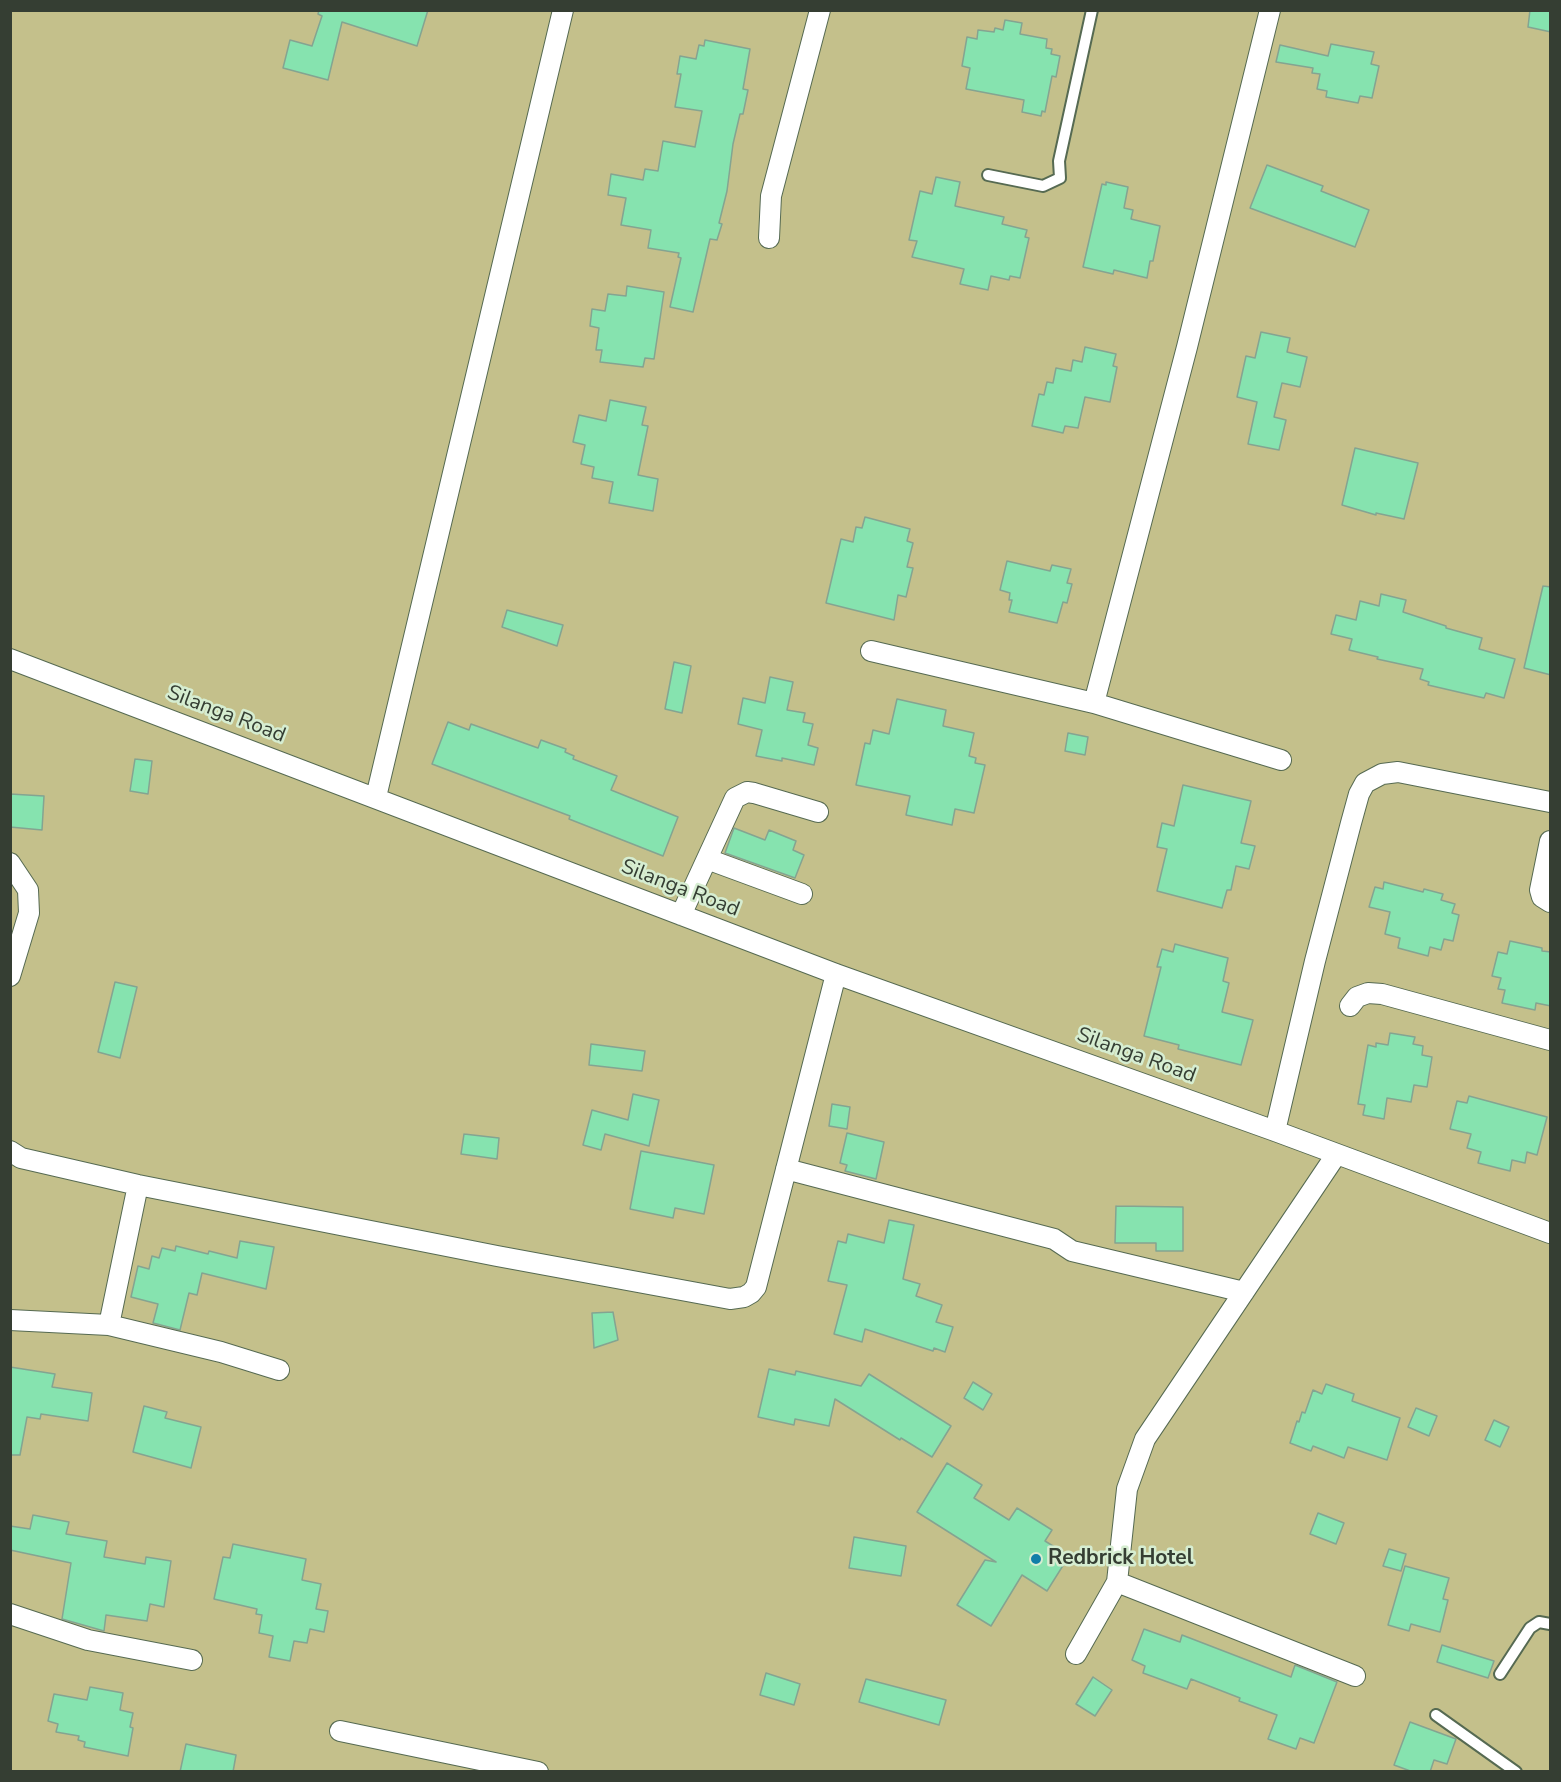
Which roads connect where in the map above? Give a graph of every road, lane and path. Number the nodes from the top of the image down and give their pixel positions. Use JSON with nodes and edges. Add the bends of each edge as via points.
{"nodes":[{"id":1,"x":563,"y":10,"type":"edge"},
{"id":2,"x":820,"y":10,"type":"edge"},
{"id":3,"x":1092,"y":10,"type":"edge"},
{"id":4,"x":1270,"y":10,"type":"edge"},
{"id":5,"x":988,"y":175,"type":"dead end"},
{"id":6,"x":769,"y":238,"type":"dead end"},
{"id":7,"x":871,"y":651,"type":"dead end"},
{"id":8,"x":10,"y":659,"type":"edge"},
{"id":9,"x":1094,"y":703,"type":"junction"},
{"id":10,"x":1281,"y":760,"type":"dead end"},
{"id":11,"x":376,"y":797,"type":"junction"},
{"id":12,"x":1551,"y":802,"type":"edge"},
{"id":13,"x":818,"y":812,"type":"dead end"},
{"id":14,"x":1551,"y":841,"type":"edge"},
{"id":15,"x":707,"y":859,"type":"junction"},
{"id":16,"x":10,"y":863,"type":"edge"},
{"id":17,"x":802,"y":894,"type":"dead end"},
{"id":18,"x":1551,"y":902,"type":"edge"},
{"id":19,"x":681,"y":915,"type":"junction"},
{"id":20,"x":836,"y":974,"type":"junction"},
{"id":21,"x":10,"y":976,"type":"edge"},
{"id":22,"x":1350,"y":1006,"type":"dead end"},
{"id":23,"x":1551,"y":1040,"type":"edge"},
{"id":24,"x":1275,"y":1131,"type":"junction"},
{"id":25,"x":10,"y":1151,"type":"edge"},
{"id":26,"x":1336,"y":1155,"type":"junction"},
{"id":27,"x":786,"y":1169,"type":"junction"},
{"id":28,"x":138,"y":1185,"type":"junction"},
{"id":29,"x":1551,"y":1233,"type":"edge"},
{"id":30,"x":1244,"y":1292,"type":"junction"},
{"id":31,"x":10,"y":1320,"type":"edge"},
{"id":32,"x":109,"y":1325,"type":"junction"},
{"id":33,"x":279,"y":1370,"type":"dead end"},
{"id":34,"x":1117,"y":1582,"type":"junction"},
{"id":35,"x":10,"y":1614,"type":"edge"},
{"id":36,"x":1551,"y":1624,"type":"edge"},
{"id":37,"x":1076,"y":1654,"type":"dead end"},
{"id":38,"x":192,"y":1660,"type":"dead end"},
{"id":39,"x":1500,"y":1674,"type":"dead end"},
{"id":40,"x":1355,"y":1676,"type":"dead end"},
{"id":41,"x":1436,"y":1715,"type":"dead end"},
{"id":42,"x":340,"y":1731,"type":"dead end"},
{"id":43,"x":538,"y":1772,"type":"edge"},
{"id":44,"x":1516,"y":1772,"type":"edge"}],
"edges":[{"from":1,"to":11,"type":"street"},
{"from":2,"to":6,"type":"street","via":[[771,196]]},
{"from":3,"to":5,"type":"lane","via":[[1059,161],[1060,178],[1043,186]]},
{"from":4,"to":9,"type":"street"},
{"from":7,"to":9,"type":"street"},
{"from":8,"to":11,"type":"street","name":"Silanga Road"},
{"from":9,"to":10,"type":"street"},
{"from":11,"to":19,"type":"street","name":"Silanga Road"},
{"from":12,"to":24,"type":"street","via":[[1398,772],[1382,774],[1365,783],[1350,823]]},
{"from":13,"to":15,"type":"street","via":[[754,793],[741,794],[735,798]]},
{"from":14,"to":18,"type":"street","via":[[1540,890],[1542,897]]},
{"from":15,"to":17,"type":"street"},
{"from":15,"to":19,"type":"street"},
{"from":16,"to":21,"type":"street","via":[[28,890],[29,913]]},
{"from":19,"to":20,"type":"street","name":"Silanga Road"},
{"from":20,"to":24,"type":"street","name":"Silanga Road"},
{"from":20,"to":27,"type":"street"},
{"from":22,"to":23,"type":"street","via":[[1357,997],[1382,994]]},
{"from":24,"to":26,"type":"street","name":"Silanga Road"},
{"from":25,"to":28,"type":"street","via":[[21,1158]]},
{"from":26,"to":29,"type":"street","name":"Silanga Road"},
{"from":26,"to":30,"type":"street"},
{"from":27,"to":28,"type":"street","via":[[756,1287],[744,1297],[730,1299]]},
{"from":27,"to":30,"type":"street","via":[[1054,1239],[1072,1251]]},
{"from":28,"to":32,"type":"street"},
{"from":30,"to":34,"type":"street","via":[[1145,1439],[1127,1490]]},
{"from":31,"to":32,"type":"street"},
{"from":32,"to":33,"type":"street"},
{"from":34,"to":37,"type":"street"},
{"from":34,"to":40,"type":"street"},
{"from":35,"to":38,"type":"street","via":[[88,1640]]},
{"from":36,"to":39,"type":"lane","via":[[1539,1622],[1530,1628]]},
{"from":41,"to":44,"type":"lane"},
{"from":42,"to":43,"type":"street"}]}
